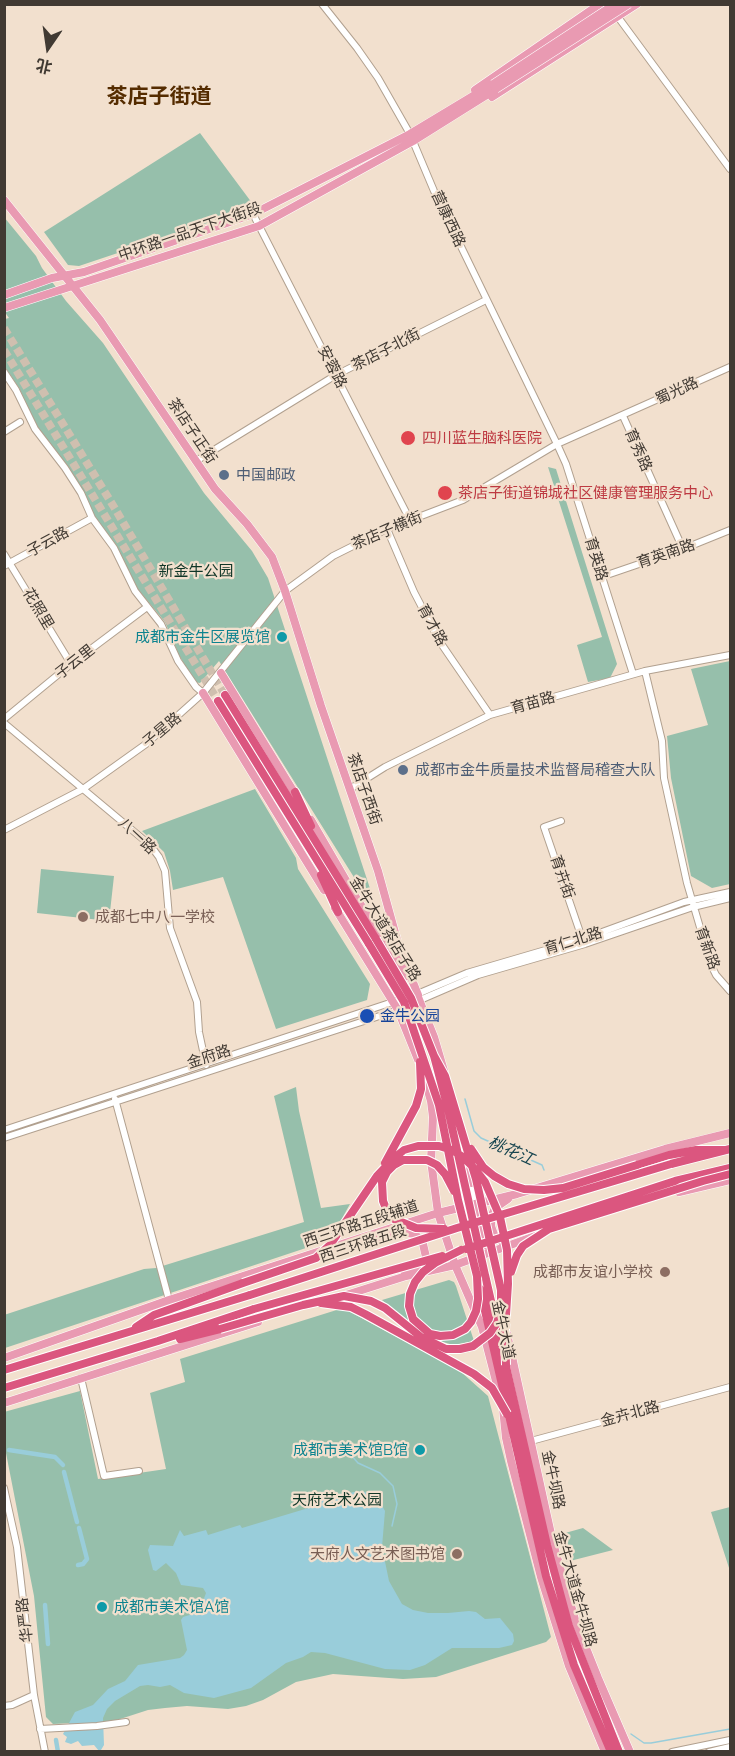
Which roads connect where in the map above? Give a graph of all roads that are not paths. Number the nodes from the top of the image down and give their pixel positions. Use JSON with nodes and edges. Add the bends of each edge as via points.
{"nodes":[{"id":1,"x":322,"y":4,"type":"edge"},
{"id":2,"x":600,"y":4,"type":"edge"},
{"id":3,"x":610,"y":4,"type":"edge"},
{"id":4,"x":615,"y":4,"type":"edge"},
{"id":5,"x":629,"y":4,"type":"edge"},
{"id":6,"x":637,"y":4,"type":"edge"},
{"id":7,"x":618,"y":16,"type":"junction"},
{"id":8,"x":495,"y":86,"type":"junction"},
{"id":9,"x":465,"y":106,"type":"junction"},
{"id":10,"x":411,"y":137,"type":"junction"},
{"id":11,"x":730,"y":169,"type":"edge"},
{"id":12,"x":4,"y":200,"type":"edge"},
{"id":13,"x":253,"y":214,"type":"junction"},
{"id":14,"x":259,"y":226,"type":"junction"},
{"id":15,"x":65,"y":275,"type":"junction"},
{"id":16,"x":73,"y":286,"type":"junction"},
{"id":17,"x":4,"y":295,"type":"edge"},
{"id":18,"x":486,"y":300,"type":"junction"},
{"id":19,"x":4,"y":308,"type":"edge"},
{"id":20,"x":730,"y":367,"type":"edge"},
{"id":21,"x":4,"y":372,"type":"edge"},
{"id":22,"x":336,"y":375,"type":"junction"},
{"id":23,"x":623,"y":416,"type":"junction"},
{"id":24,"x":20,"y":422,"type":"dead end"},
{"id":25,"x":4,"y":432,"type":"edge"},
{"id":26,"x":557,"y":444,"type":"junction"},
{"id":27,"x":196,"y":461,"type":"junction"},
{"id":28,"x":92,"y":518,"type":"junction"},
{"id":29,"x":410,"y":520,"type":"junction"},
{"id":30,"x":387,"y":529,"type":"junction"},
{"id":31,"x":730,"y":530,"type":"edge"},
{"id":32,"x":683,"y":549,"type":"junction"},
{"id":33,"x":4,"y":554,"type":"edge"},
{"id":34,"x":7,"y":565,"type":"edge"},
{"id":35,"x":601,"y":577,"type":"junction"},
{"id":36,"x":285,"y":591,"type":"junction"},
{"id":37,"x":147,"y":607,"type":"junction"},
{"id":38,"x":730,"y":655,"type":"edge"},
{"id":39,"x":71,"y":664,"type":"junction"},
{"id":40,"x":645,"y":670,"type":"junction"},
{"id":41,"x":221,"y":672,"type":"junction"},
{"id":42,"x":633,"y":674,"type":"junction"},
{"id":43,"x":203,"y":693,"type":"junction"},
{"id":44,"x":490,"y":715,"type":"junction"},
{"id":45,"x":4,"y":721,"type":"edge"},
{"id":46,"x":83,"y":789,"type":"junction"},
{"id":47,"x":350,"y":789,"type":"junction"},
{"id":48,"x":295,"y":792,"type":"junction"},
{"id":49,"x":561,"y":821,"type":"dead end"},
{"id":50,"x":4,"y":830,"type":"edge"},
{"id":51,"x":310,"y":850,"type":"junction"},
{"id":52,"x":335,"y":874,"type":"junction"},
{"id":53,"x":730,"y":892,"type":"edge"},
{"id":54,"x":730,"y":898,"type":"edge"},
{"id":55,"x":692,"y":904,"type":"junction"},
{"id":56,"x":338,"y":912,"type":"junction"},
{"id":57,"x":373,"y":941,"type":"junction"},
{"id":58,"x":584,"y":941,"type":"junction"},
{"id":59,"x":730,"y":991,"type":"edge"},
{"id":60,"x":419,"y":998,"type":"junction"},
{"id":61,"x":392,"y":1001,"type":"junction"},
{"id":62,"x":398,"y":1010,"type":"junction"},
{"id":63,"x":418,"y":1043,"type":"junction"},
{"id":64,"x":434,"y":1056,"type":"junction"},
{"id":65,"x":206,"y":1065,"type":"junction"},
{"id":66,"x":114,"y":1098,"type":"junction"},
{"id":67,"x":458,"y":1122,"type":"junction"},
{"id":68,"x":4,"y":1131,"type":"edge"},
{"id":69,"x":730,"y":1133,"type":"edge"},
{"id":70,"x":4,"y":1138,"type":"edge"},
{"id":71,"x":728,"y":1150,"type":"edge"},
{"id":72,"x":730,"y":1168,"type":"edge"},
{"id":73,"x":730,"y":1174,"type":"edge"},
{"id":74,"x":377,"y":1176,"type":"junction"},
{"id":75,"x":730,"y":1180,"type":"edge"},
{"id":76,"x":471,"y":1183,"type":"joint"},
{"id":77,"x":517,"y":1194,"type":"junction"},
{"id":78,"x":458,"y":1200,"type":"junction"},
{"id":79,"x":472,"y":1203,"type":"junction"},
{"id":80,"x":438,"y":1213,"type":"junction"},
{"id":81,"x":457,"y":1228,"type":"junction"},
{"id":82,"x":351,"y":1242,"type":"junction"},
{"id":83,"x":514,"y":1242,"type":"junction"},
{"id":84,"x":461,"y":1250,"type":"junction"},
{"id":85,"x":489,"y":1251,"type":"junction"},
{"id":86,"x":455,"y":1265,"type":"junction"},
{"id":87,"x":477,"y":1276,"type":"junction"},
{"id":88,"x":396,"y":1279,"type":"junction"},
{"id":89,"x":508,"y":1284,"type":"junction"},
{"id":90,"x":169,"y":1300,"type":"junction"},
{"id":91,"x":303,"y":1305,"type":"junction"},
{"id":92,"x":124,"y":1334,"type":"junction"},
{"id":93,"x":158,"y":1341,"type":"junction"},
{"id":94,"x":4,"y":1358,"type":"edge"},
{"id":95,"x":506,"y":1365,"type":"junction"},
{"id":96,"x":4,"y":1370,"type":"edge"},
{"id":97,"x":81,"y":1378,"type":"junction"},
{"id":98,"x":730,"y":1387,"type":"edge"},
{"id":99,"x":4,"y":1388,"type":"edge"},
{"id":100,"x":4,"y":1403,"type":"edge"},
{"id":101,"x":507,"y":1414,"type":"junction"},
{"id":102,"x":531,"y":1441,"type":"junction"},
{"id":103,"x":530,"y":1464,"type":"joint"},
{"id":104,"x":520,"y":1467,"type":"joint"},
{"id":105,"x":139,"y":1471,"type":"dead end"},
{"id":106,"x":4,"y":1488,"type":"edge"},
{"id":107,"x":557,"y":1558,"type":"junction"},
{"id":108,"x":543,"y":1566,"type":"junction"},
{"id":109,"x":555,"y":1575,"type":"junction"},
{"id":110,"x":541,"y":1577,"type":"junction"},
{"id":111,"x":563,"y":1629,"type":"junction"},
{"id":112,"x":561,"y":1641,"type":"junction"},
{"id":113,"x":34,"y":1695,"type":"junction"},
{"id":114,"x":4,"y":1706,"type":"edge"},
{"id":115,"x":126,"y":1722,"type":"dead end"},
{"id":116,"x":40,"y":1729,"type":"junction"},
{"id":117,"x":730,"y":1740,"type":"edge"},
{"id":118,"x":730,"y":1747,"type":"edge"},
{"id":119,"x":45,"y":1752,"type":"edge"},
{"id":120,"x":606,"y":1752,"type":"edge"},
{"id":121,"x":611,"y":1752,"type":"edge"},
{"id":122,"x":619,"y":1752,"type":"edge"},
{"id":123,"x":630,"y":1752,"type":"edge"},
{"id":124,"x":672,"y":1752,"type":"edge"},
{"id":125,"x":709,"y":1752,"type":"edge"}],
"edges":[{"from":1,"to":10,"type":"street","name":"营康西路","via":[[378,78]]},
{"from":2,"to":9,"type":"main road","name":"中环路一品天下大街段","via":[[475,90]]},
{"from":3,"to":7,"type":"street"},
{"from":4,"to":8,"type":"main road","bridge":true},
{"from":5,"to":8,"type":"main road","bridge":true},
{"from":6,"to":7,"type":"main road","name":"中环路一品天下大街段"},
{"from":7,"to":9,"type":"main road","name":"中环路一品天下大街段","via":[[485,101]]},
{"from":7,"to":11,"type":"street"},
{"from":8,"to":9,"type":"main road","name":"中环路一品天下大街段"},
{"from":9,"to":10,"type":"main road","name":"中环路一品天下大街段"},
{"from":10,"to":13,"type":"main road","name":"中环路一品天下大街段"},
{"from":10,"to":14,"type":"main road","name":"中环路一品天下大街段"},
{"from":10,"to":18,"type":"street","name":"营康西路"},
{"from":12,"to":15,"type":"main road"},
{"from":13,"to":14,"type":"street","name":"安蓉路"},
{"from":13,"to":15,"type":"main road","name":"中环路一品天下大街段","via":[[84,272]]},
{"from":14,"to":16,"type":"main road","name":"中环路一品天下大街段"},
{"from":14,"to":22,"type":"street","name":"安蓉路"},
{"from":15,"to":16,"type":"main road","name":"茶店子正街"},
{"from":15,"to":17,"type":"main road","name":"中环路一品天下大街段"},
{"from":16,"to":19,"type":"main road","name":"中环路一品天下大街段"},
{"from":16,"to":27,"type":"main road","name":"茶店子正街"},
{"from":18,"to":22,"type":"street","name":"茶店子北街"},
{"from":18,"to":26,"type":"street","name":"营康西路"},
{"from":20,"to":23,"type":"street","name":"蜀光路"},
{"from":21,"to":28,"type":"street","via":[[35,429],[81,493]]},
{"from":22,"to":27,"type":"street","name":"茶店子北街"},
{"from":22,"to":29,"type":"street","name":"安蓉路"},
{"from":23,"to":26,"type":"street","name":"茶店子横街"},
{"from":23,"to":32,"type":"street","name":"育秀路"},
{"from":24,"to":25,"type":"street"},
{"from":26,"to":29,"type":"street","name":"茶店子横街","via":[[464,500]]},
{"from":26,"to":35,"type":"street","name":"育英路"},
{"from":27,"to":36,"type":"main road","name":"茶店子正街","via":[[272,556]]},
{"from":28,"to":34,"type":"street","name":"子云路"},
{"from":28,"to":37,"type":"street"},
{"from":29,"to":30,"type":"street","name":"茶店子横街"},
{"from":30,"to":36,"type":"street","name":"茶店子横街","via":[[333,556]]},
{"from":30,"to":44,"type":"street","name":"育才路","via":[[440,642]]},
{"from":31,"to":32,"type":"street","name":"育英南路"},
{"from":32,"to":35,"type":"street","name":"育英南路"},
{"from":33,"to":34,"type":"street","name":"花照里"},
{"from":34,"to":39,"type":"street","name":"花照里"},
{"from":35,"to":42,"type":"street","name":"育英路"},
{"from":36,"to":41,"type":"street","name":"子星路"},
{"from":36,"to":47,"type":"main road","name":"茶店子西街"},
{"from":37,"to":39,"type":"street","name":"子云里"},
{"from":37,"to":43,"type":"street","via":[[161,624],[188,677]]},
{"from":38,"to":40,"type":"street","name":"育苗路"},
{"from":39,"to":45,"type":"street","name":"子云里"},
{"from":40,"to":42,"type":"street","name":"育苗路"},
{"from":40,"to":55,"type":"street"},
{"from":41,"to":43,"type":"street","name":"子星路"},
{"from":41,"to":48,"type":"main road"},
{"from":42,"to":44,"type":"street","name":"育苗路"},
{"from":43,"to":46,"type":"street","name":"子星路","via":[[128,759]]},
{"from":43,"to":56,"type":"main road"},
{"from":44,"to":47,"type":"street","name":"育苗路","via":[[385,767]]},
{"from":45,"to":46,"type":"street","name":"八一路"},
{"from":46,"to":50,"type":"street","name":"子星路"},
{"from":46,"to":65,"type":"street","name":"八一路","via":[[159,857],[165,871],[170,928],[197,1002]]},
{"from":47,"to":60,"type":"main road","name":"茶店子西街","via":[[399,947]]},
{"from":48,"to":52,"type":"highway"},
{"from":48,"to":60,"type":"main road"},
{"from":49,"to":58,"type":"street","name":"育卉街","via":[[544,827]]},
{"from":51,"to":52,"type":"highway","name":"金牛大道茶店子路","via":[[221,698]]},
{"from":51,"to":56,"type":"highway"},
{"from":51,"to":57,"type":"highway","name":"金牛大道茶店子路"},
{"from":52,"to":57,"type":"highway","name":"金牛大道茶店子路"},
{"from":53,"to":55,"type":"street","name":"育仁北路"},
{"from":54,"to":55,"type":"street"},
{"from":55,"to":58,"type":"street","name":"育仁北路","via":[[684,902]]},
{"from":55,"to":59,"type":"street","name":"育新路","via":[[711,965]]},
{"from":56,"to":61,"type":"main road"},
{"from":57,"to":63,"type":"highway","name":"金牛大道茶店子路","bridge":true,"via":[[404,1002]]},
{"from":57,"to":64,"type":"highway","name":"金牛大道茶店子路","bridge":true,"via":[[411,998]]},
{"from":58,"to":60,"type":"street","name":"育仁北路"},
{"from":60,"to":61,"type":"street","name":"金府路"},
{"from":60,"to":62,"type":"main road","name":"金府路"},
{"from":60,"to":76,"type":"main road","via":[[448,1083]]},
{"from":61,"to":62,"type":"main road"},
{"from":61,"to":65,"type":"street","name":"金府路"},
{"from":62,"to":66,"type":"street","name":"金府路"},
{"from":62,"to":80,"type":"main road","via":[[431,1101],[431,1161]]},
{"from":63,"to":74,"type":"highway","bridge":true,"via":[[421,1089],[416,1106]]},
{"from":63,"to":78,"type":"highway","name":"金牛大道茶店子路","bridge":true,"via":[[439,1106]]},
{"from":64,"to":67,"type":"highway","bridge":true,"via":[[445,1076]]},
{"from":64,"to":79,"type":"highway","name":"金牛大道茶店子路","bridge":true},
{"from":65,"to":66,"type":"street","name":"金府路"},
{"from":66,"to":68,"type":"street","name":"金府路"},
{"from":66,"to":70,"type":"street","name":"金府路"},
{"from":66,"to":90,"type":"street"},
{"from":67,"to":71,"type":"highway","bridge":true,"via":[[483,1167],[508,1184],[524,1189],[562,1188],[669,1155]]},
{"from":67,"to":91,"type":"highway","bridge":true,"via":[[476,1179],[501,1290],[501,1310],[490,1333],[473,1346],[446,1348],[421,1337],[371,1301],[344,1296]]},
{"from":69,"to":77,"type":"main road","name":"西三环路五段辅道"},
{"from":71,"to":81,"type":"highway","name":"西三环路五段","bridge":true},
{"from":72,"to":84,"type":"highway","name":"西三环路五段","bridge":true,"via":[[675,1181]]},
{"from":73,"to":89,"type":"highway","bridge":true,"via":[[549,1229],[523,1246],[512,1265]]},
{"from":74,"to":89,"type":"highway","bridge":true,"via":[[404,1150],[418,1146],[440,1146],[463,1157],[485,1182],[495,1202],[504,1235]]},
{"from":74,"to":92,"type":"highway","bridge":true,"via":[[343,1228],[316,1258],[154,1315]]},
{"from":75,"to":83,"type":"main road"},
{"from":76,"to":79,"type":"street"},
{"from":77,"to":79,"type":"main road","name":"西三环路五段辅道"},
{"from":77,"to":83,"type":"main road","via":[[495,1208],[491,1217],[495,1237]]},
{"from":78,"to":81,"type":"highway","bridge":true,"via":[[445,1174],[427,1160],[403,1160],[387,1172],[382,1182],[383,1201],[394,1219],[416,1228]]},
{"from":78,"to":87,"type":"highway","name":"金牛大道","bridge":true},
{"from":79,"to":80,"type":"main road","name":"西三环路五段辅道"},
{"from":79,"to":85,"type":"main road","name":"金牛坝路"},
{"from":79,"to":95,"type":"highway","name":"金牛大道","bridge":true},
{"from":80,"to":82,"type":"main road","name":"西三环路五段辅道"},
{"from":80,"to":86,"type":"main road"},
{"from":81,"to":92,"type":"highway","name":"西三环路五段","bridge":true},
{"from":82,"to":88,"type":"main road","via":[[415,1234],[426,1257],[423,1263]]},
{"from":82,"to":90,"type":"main road","name":"西三环路五段辅道"},
{"from":83,"to":85,"type":"main road"},
{"from":84,"to":87,"type":"highway","bridge":true,"via":[[435,1263],[415,1282],[409,1306],[413,1319],[430,1334],[440,1336],[465,1329],[476,1311]]},
{"from":84,"to":93,"type":"highway","name":"西三环路五段","bridge":true,"via":[[254,1309]]},
{"from":85,"to":86,"type":"main road"},
{"from":85,"to":102,"type":"main road","name":"金牛坝路"},
{"from":86,"to":88,"type":"main road"},
{"from":86,"to":110,"type":"main road","via":[[482,1327]]},
{"from":87,"to":101,"type":"highway","name":"金牛大道","bridge":true},
{"from":88,"to":97,"type":"main road"},
{"from":89,"to":95,"type":"highway","bridge":true},
{"from":90,"to":94,"type":"main road","name":"西三环路五段辅道"},
{"from":91,"to":93,"type":"highway","bridge":true,"via":[[177,1340]]},
{"from":91,"to":101,"type":"highway","bridge":true,"via":[[336,1304],[365,1314],[484,1381]]},
{"from":92,"to":96,"type":"highway","name":"西三环路五段"},
{"from":93,"to":99,"type":"highway","name":"西三环路五段"},
{"from":95,"to":103,"type":"highway","name":"金牛大道"},
{"from":97,"to":100,"type":"main road"},
{"from":97,"to":105,"type":"street","via":[[104,1476]]},
{"from":98,"to":102,"type":"street","name":"金卉北路"},
{"from":101,"to":104,"type":"highway","name":"金牛大道"},
{"from":102,"to":107,"type":"main road","name":"金牛坝路"},
{"from":103,"to":109,"type":"highway","name":"金牛大道金牛坝路"},
{"from":104,"to":108,"type":"highway","name":"金牛大道金牛坝路"},
{"from":106,"to":113,"type":"street","name":"华严路","via":[[17,1548]]},
{"from":107,"to":109,"type":"main road"},
{"from":107,"to":123,"type":"main road","name":"金牛坝路","via":[[576,1623]]},
{"from":108,"to":110,"type":"main road"},
{"from":108,"to":111,"type":"highway","name":"金牛大道金牛坝路"},
{"from":109,"to":122,"type":"highway","name":"金牛大道金牛坝路","via":[[569,1626]]},
{"from":110,"to":112,"type":"main road"},
{"from":111,"to":112,"type":"main road"},
{"from":111,"to":121,"type":"highway","name":"金牛大道金牛坝路"},
{"from":112,"to":120,"type":"main road"},
{"from":113,"to":114,"type":"street"},
{"from":113,"to":116,"type":"street","name":"华严路"},
{"from":115,"to":116,"type":"street"},
{"from":116,"to":119,"type":"street","name":"华严路"},
{"from":117,"to":124,"type":"street"},
{"from":118,"to":125,"type":"street"}]}
